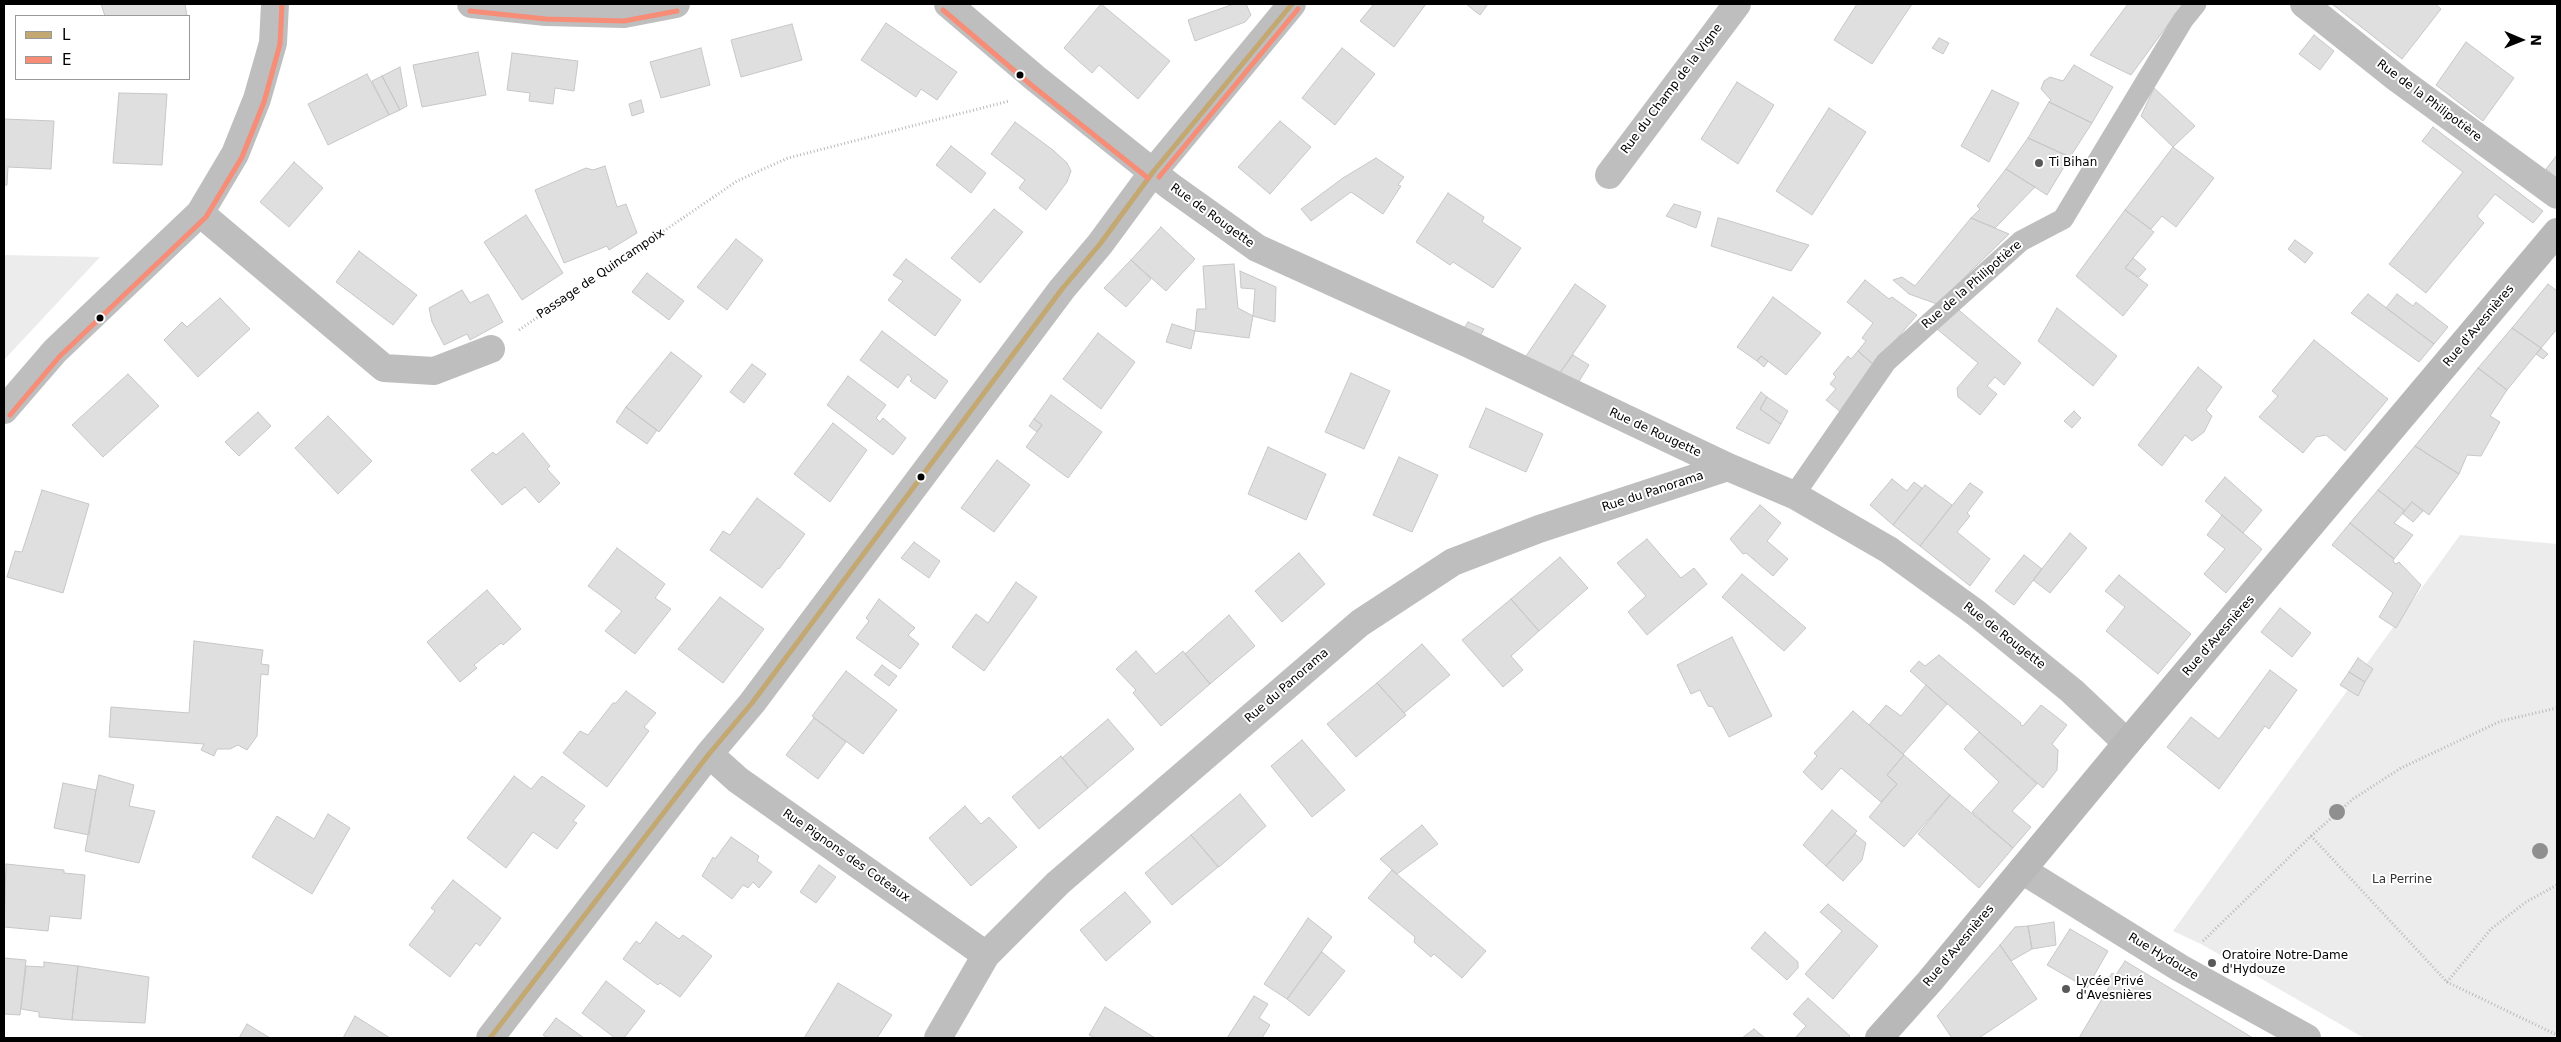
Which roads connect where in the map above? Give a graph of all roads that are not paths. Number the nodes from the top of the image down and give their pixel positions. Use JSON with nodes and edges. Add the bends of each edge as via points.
{"nodes":[{"id":1,"x":275,"y":4,"type":"edge"},
{"id":2,"x":471,"y":4,"type":"edge"},
{"id":3,"x":676,"y":4,"type":"edge"},
{"id":4,"x":948,"y":4,"type":"edge"},
{"id":5,"x":1292,"y":4,"type":"edge"},
{"id":6,"x":1737,"y":4,"type":"edge"},
{"id":7,"x":2196,"y":4,"type":"edge"},
{"id":8,"x":2304,"y":4,"type":"edge"},
{"id":9,"x":1153,"y":172,"type":"junction"},
{"id":10,"x":1609,"y":175,"type":"dead end"},
{"id":11,"x":2557,"y":195,"type":"edge"},
{"id":12,"x":200,"y":213,"type":"junction"},
{"id":13,"x":2557,"y":232,"type":"edge"},
{"id":14,"x":492,"y":349,"type":"road end"},
{"id":15,"x":4,"y":410,"type":"edge"},
{"id":16,"x":1728,"y":467,"type":"junction"},
{"id":17,"x":1794,"y":495,"type":"junction"},
{"id":18,"x":2127,"y":743,"type":"junction"},
{"id":19,"x":709,"y":754,"type":"junction"},
{"id":20,"x":2022,"y":870,"type":"junction"},
{"id":21,"x":986,"y":954,"type":"junction"},
{"id":22,"x":490,"y":1038,"type":"edge"},
{"id":23,"x":938,"y":1038,"type":"edge"},
{"id":24,"x":1879,"y":1038,"type":"edge"},
{"id":25,"x":2307,"y":1038,"type":"edge"}],
"edges":[{"from":1,"to":12,"type":"street","via":[[273,43],[257,99],[236,154]]},
{"from":2,"to":3,"type":"street","via":[[546,12],[624,14]]},
{"from":4,"to":9,"type":"street","name":"Rue de Rougette"},
{"from":5,"to":9,"type":"street"},
{"from":6,"to":10,"type":"street","name":"Rue du Champ de la Vigne"},
{"from":7,"to":17,"type":"lane","name":"Rue de la Philipotière","via":[[2183,20],[2063,219],[2021,241],[1886,362]]},
{"from":8,"to":11,"type":"street","name":"Rue de la Philipotière","via":[[2398,79]]},
{"from":9,"to":16,"type":"street","name":"Rue de Rougette","via":[[1257,248]]},
{"from":9,"to":19,"type":"street","via":[[752,703]]},
{"from":12,"to":14,"type":"street","via":[[384,368],[434,371]]},
{"from":12,"to":15,"type":"street","via":[[55,351]]},
{"from":13,"to":18,"type":"street","name":"Rue d'Avesnières"},
{"from":16,"to":17,"type":"street","name":"Rue de Rougette"},
{"from":16,"to":21,"type":"street","name":"Rue du Panorama","via":[[1538,529],[1453,562],[1360,623],[1058,882]]},
{"from":17,"to":18,"type":"street","name":"Rue de Rougette","via":[[1889,550],[1976,614],[2072,690]]},
{"from":18,"to":20,"type":"street","name":"Rue d'Avesnières"},
{"from":19,"to":21,"type":"street","name":"Rue Pignons des Coteaux","via":[[738,780]]},
{"from":19,"to":22,"type":"street"},
{"from":20,"to":24,"type":"street","name":"Rue d'Avesnières"},
{"from":20,"to":25,"type":"street","name":"Rue Hydouze","via":[[2180,968]]},
{"from":21,"to":23,"type":"street","name":"Rue du Panorama"}]}
